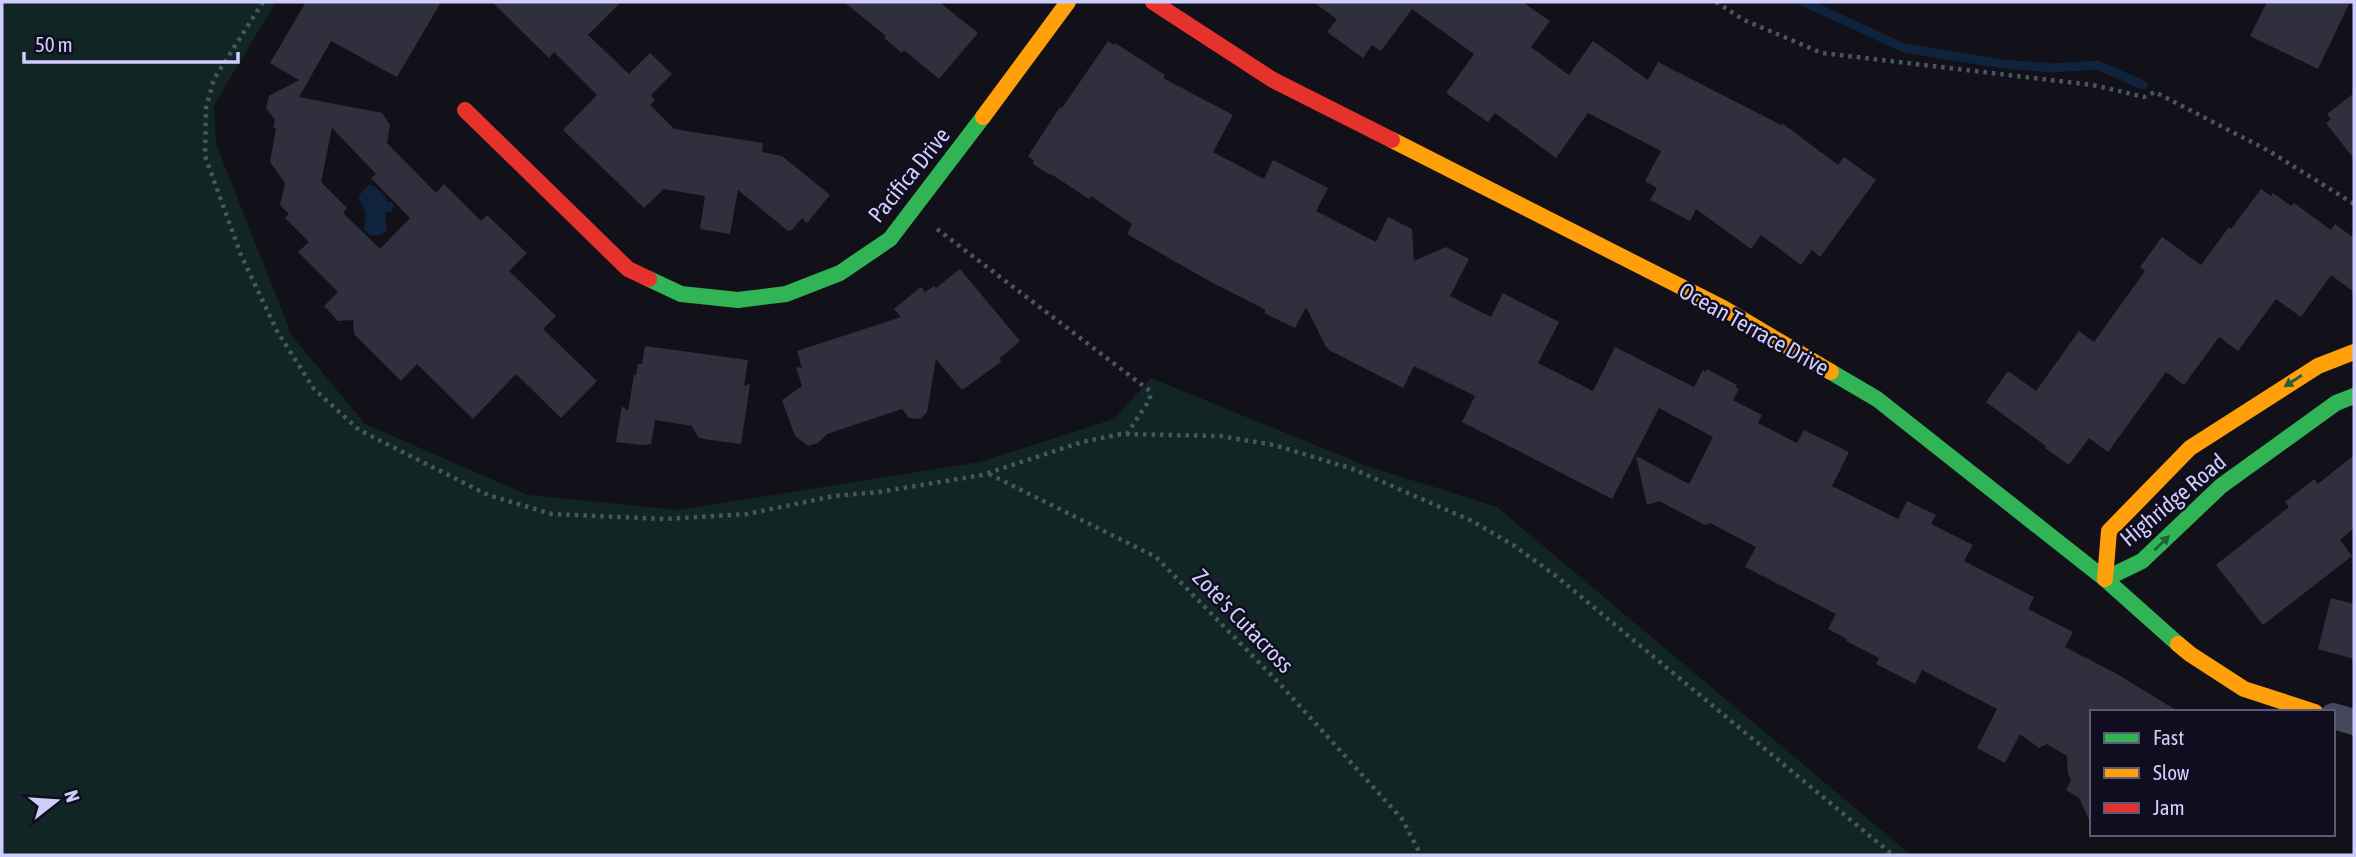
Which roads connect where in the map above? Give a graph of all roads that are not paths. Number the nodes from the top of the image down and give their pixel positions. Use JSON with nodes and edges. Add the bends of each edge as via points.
{"nodes":[{"id":1,"x":1069,"y":2,"type":"edge"},
{"id":2,"x":1153,"y":2,"type":"edge"},
{"id":3,"x":465,"y":110,"type":"dead end"},
{"id":4,"x":2354,"y":352,"type":"edge"},
{"id":5,"x":2327,"y":384,"type":"junction"},
{"id":6,"x":2354,"y":396,"type":"edge"},
{"id":7,"x":2105,"y":579,"type":"junction"},
{"id":8,"x":2309,"y":710,"type":"edge"},
{"id":9,"x":2335,"y":717,"type":"edge"},
{"id":10,"x":2354,"y":722,"type":"edge"}],
"edges":[{"from":1,"to":3,"type":"street","name":"Pacifica Drive","via":[[890,239],[840,273],[786,294],[738,300],[681,294],[628,269]]},
{"from":2,"to":7,"type":"street","name":"Ocean Terrace Drive","via":[[1273,80],[1723,308],[1877,399]]},
{"from":4,"to":5,"type":"street","name":"Highridge Road"},
{"from":5,"to":6,"type":"street","name":"Highridge Road"},
{"from":7,"to":5,"type":"street","name":"Highridge Road","one_way":true,"via":[[2142,561]]},
{"from":5,"to":7,"type":"street","name":"Highridge Road","one_way":true,"via":[[2190,447],[2109,531]]},
{"from":7,"to":8,"type":"street","name":"Ocean Terrace Drive","via":[[2190,654],[2244,689]]},
{"from":9,"to":10,"type":"street"}]}
